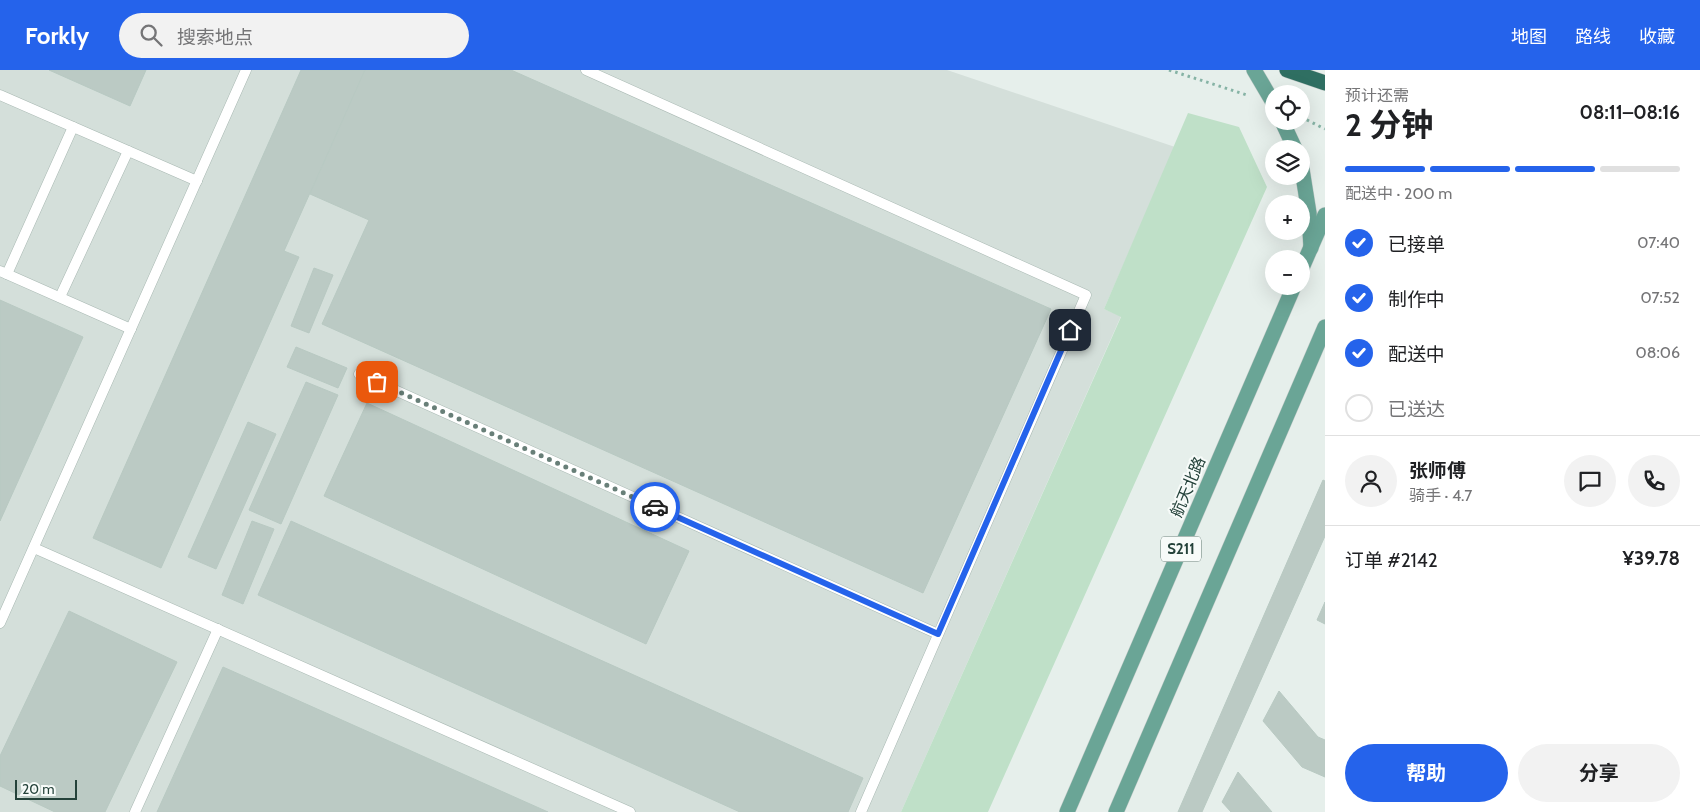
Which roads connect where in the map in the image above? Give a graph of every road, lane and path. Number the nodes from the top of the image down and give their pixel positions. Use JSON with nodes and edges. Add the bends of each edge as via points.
{"nodes":[{"id":1,"x":246,"y":70,"type":"edge"},
{"id":2,"x":586,"y":70,"type":"edge"},
{"id":3,"x":1169,"y":70,"type":"edge"},
{"id":4,"x":1254,"y":70,"type":"edge"},
{"id":5,"x":1287,"y":70,"type":"edge"},
{"id":6,"x":1325,"y":83,"type":"edge"},
{"id":7,"x":1265,"y":89,"type":"edge"},
{"id":8,"x":0,"y":96,"type":"edge"},
{"id":9,"x":1265,"y":101,"type":"edge"},
{"id":10,"x":1310,"y":122,"type":"edge"},
{"id":11,"x":73,"y":127,"type":"junction"},
{"id":12,"x":1325,"y":129,"type":"edge"},
{"id":13,"x":128,"y":151,"type":"junction"},
{"id":14,"x":197,"y":181,"type":"junction"},
{"id":15,"x":1305,"y":185,"type":"edge"},
{"id":16,"x":1325,"y":216,"type":"edge"},
{"id":17,"x":1311,"y":248,"type":"joint"},
{"id":18,"x":3,"y":272,"type":"edge"},
{"id":19,"x":1290,"y":295,"type":"edge"},
{"id":20,"x":60,"y":297,"type":"junction"},
{"id":21,"x":1325,"y":327,"type":"edge"},
{"id":22,"x":131,"y":329,"type":"junction"},
{"id":23,"x":359,"y":374,"type":"dead end"},
{"id":24,"x":34,"y":548,"type":"junction"},
{"id":25,"x":4,"y":604,"type":"edge"},
{"id":26,"x":0,"y":623,"type":"edge"},
{"id":27,"x":218,"y":629,"type":"junction"},
{"id":28,"x":938,"y":634,"type":"junction"},
{"id":29,"x":135,"y":812,"type":"edge"},
{"id":30,"x":630,"y":812,"type":"edge"},
{"id":31,"x":861,"y":812,"type":"edge"},
{"id":32,"x":1067,"y":812,"type":"edge"},
{"id":33,"x":1116,"y":812,"type":"edge"}],
"edges":[{"from":1,"to":14,"type":"lane"},
{"from":2,"to":28,"type":"lane","via":[[1086,295]]},
{"from":3,"to":9,"type":"path"},
{"from":4,"to":7,"type":"main road"},
{"from":5,"to":6,"type":"highway"},
{"from":8,"to":11,"type":"lane"},
{"from":10,"to":12,"type":"path"},
{"from":11,"to":13,"type":"lane"},
{"from":11,"to":18,"type":"lane"},
{"from":13,"to":14,"type":"lane"},
{"from":13,"to":20,"type":"lane"},
{"from":14,"to":22,"type":"lane"},
{"from":15,"to":17,"type":"main road"},
{"from":16,"to":17,"type":"main road"},
{"from":18,"to":20,"type":"lane"},
{"from":19,"to":32,"type":"main road","name":"航天北路","number":"S211"},
{"from":20,"to":22,"type":"lane"},
{"from":21,"to":33,"type":"main road","number":"S211"},
{"from":22,"to":24,"type":"lane"},
{"from":23,"to":28,"type":"lane"},
{"from":24,"to":25,"type":"lane"},
{"from":24,"to":27,"type":"lane"},
{"from":25,"to":26,"type":"lane"},
{"from":27,"to":29,"type":"lane"},
{"from":27,"to":30,"type":"lane"},
{"from":28,"to":31,"type":"lane"}]}
